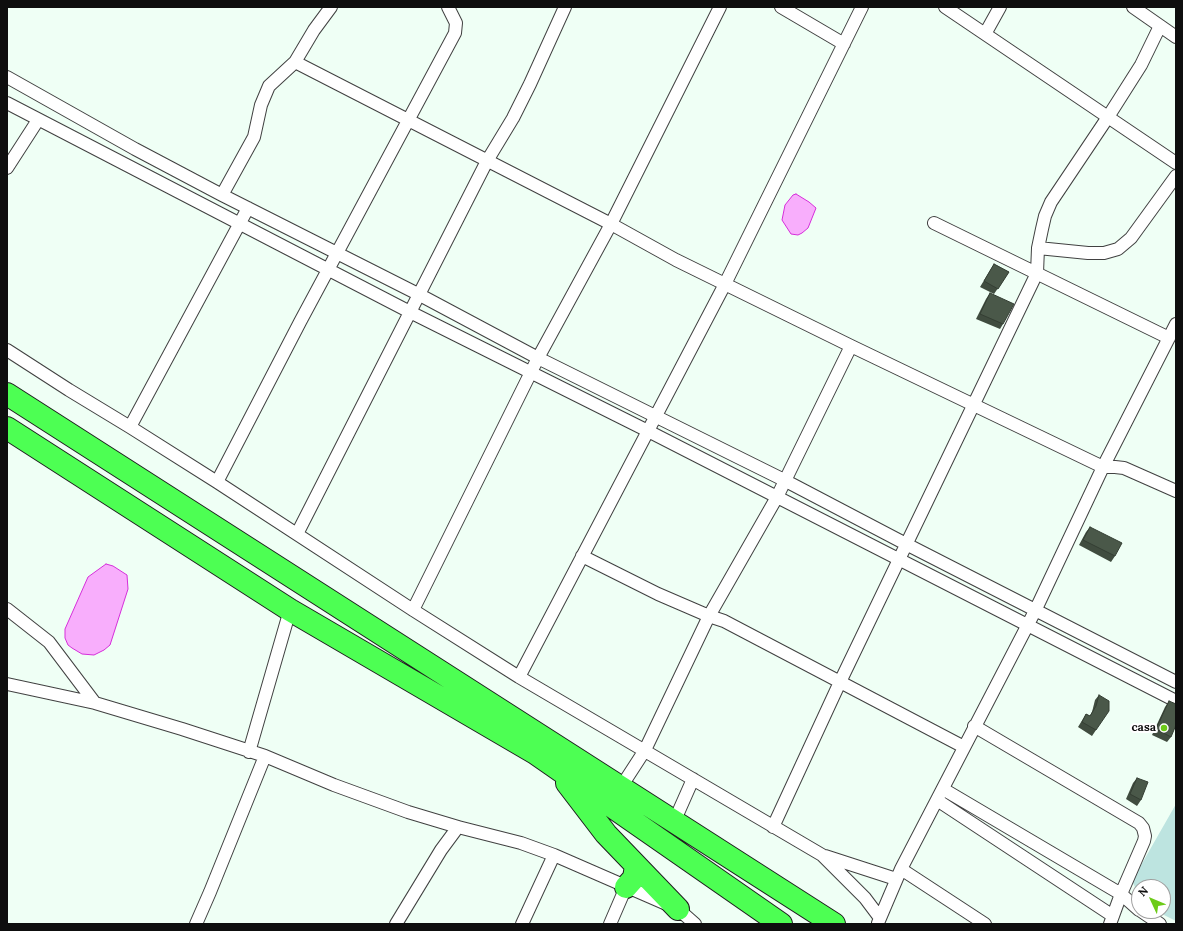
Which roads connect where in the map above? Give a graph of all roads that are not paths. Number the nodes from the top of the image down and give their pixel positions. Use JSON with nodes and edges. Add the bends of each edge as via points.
{"nodes":[{"id":1,"x":331,"y":7,"type":"edge"},
{"id":2,"x":448,"y":7,"type":"edge"},
{"id":3,"x":565,"y":7,"type":"edge"},
{"id":4,"x":720,"y":7,"type":"edge"},
{"id":5,"x":781,"y":7,"type":"edge"},
{"id":6,"x":862,"y":7,"type":"edge"},
{"id":7,"x":945,"y":7,"type":"edge"},
{"id":8,"x":1000,"y":7,"type":"edge"},
{"id":9,"x":1133,"y":7,"type":"edge"},
{"id":10,"x":1160,"y":26,"type":"junction"},
{"id":11,"x":985,"y":34,"type":"junction"},
{"id":12,"x":1176,"y":37,"type":"edge"},
{"id":13,"x":844,"y":44,"type":"junction"},
{"id":14,"x":295,"y":62,"type":"junction"},
{"id":15,"x":7,"y":77,"type":"edge"},
{"id":16,"x":7,"y":103,"type":"edge"},
{"id":17,"x":1108,"y":117,"type":"junction"},
{"id":18,"x":408,"y":119,"type":"junction"},
{"id":19,"x":38,"y":120,"type":"junction"},
{"id":20,"x":135,"y":149,"type":"junction"},
{"id":21,"x":487,"y":161,"type":"junction"},
{"id":22,"x":1176,"y":163,"type":"edge"},
{"id":23,"x":126,"y":165,"type":"junction"},
{"id":24,"x":7,"y":168,"type":"edge"},
{"id":25,"x":1176,"y":176,"type":"edge"},
{"id":26,"x":222,"y":195,"type":"junction"},
{"id":27,"x":248,"y":208,"type":"junction"},
{"id":28,"x":240,"y":223,"type":"junction"},
{"id":29,"x":934,"y":223,"type":"dead end"},
{"id":30,"x":611,"y":224,"type":"junction"},
{"id":31,"x":1038,"y":248,"type":"junction"},
{"id":32,"x":337,"y":253,"type":"junction"},
{"id":33,"x":328,"y":269,"type":"junction"},
{"id":34,"x":1037,"y":273,"type":"junction"},
{"id":35,"x":725,"y":284,"type":"junction"},
{"id":36,"x":418,"y":294,"type":"junction"},
{"id":37,"x":410,"y":312,"type":"junction"},
{"id":38,"x":1176,"y":324,"type":"edge"},
{"id":39,"x":1169,"y":338,"type":"junction"},
{"id":40,"x":851,"y":346,"type":"junction"},
{"id":41,"x":7,"y":350,"type":"edge"},
{"id":42,"x":538,"y":358,"type":"junction"},
{"id":43,"x":530,"y":373,"type":"junction"},
{"id":44,"x":7,"y":394,"type":"edge"},
{"id":45,"x":973,"y":404,"type":"junction"},
{"id":46,"x":656,"y":416,"type":"junction"},
{"id":47,"x":130,"y":427,"type":"junction"},
{"id":48,"x":7,"y":428,"type":"edge"},
{"id":49,"x":648,"y":431,"type":"junction"},
{"id":50,"x":1103,"y":467,"type":"junction"},
{"id":51,"x":784,"y":480,"type":"junction"},
{"id":52,"x":217,"y":482,"type":"junction"},
{"id":53,"x":1176,"y":491,"type":"edge"},
{"id":54,"x":777,"y":497,"type":"junction"},
{"id":55,"x":297,"y":534,"type":"junction"},
{"id":56,"x":906,"y":544,"type":"junction"},
{"id":57,"x":582,"y":556,"type":"junction"},
{"id":58,"x":899,"y":559,"type":"junction"},
{"id":59,"x":7,"y":609,"type":"edge"},
{"id":60,"x":1036,"y":609,"type":"junction"},
{"id":61,"x":290,"y":610,"type":"junction"},
{"id":62,"x":413,"y":610,"type":"junction"},
{"id":63,"x":709,"y":616,"type":"junction"},
{"id":64,"x":1027,"y":626,"type":"junction"},
{"id":65,"x":1126,"y":656,"type":"junction"},
{"id":66,"x":1120,"y":672,"type":"junction"},
{"id":67,"x":519,"y":677,"type":"junction"},
{"id":68,"x":840,"y":682,"type":"junction"},
{"id":69,"x":1176,"y":682,"type":"edge"},
{"id":70,"x":7,"y":684,"type":"edge"},
{"id":71,"x":1176,"y":701,"type":"edge"},
{"id":72,"x":95,"y":703,"type":"junction"},
{"id":73,"x":974,"y":726,"type":"junction"},
{"id":74,"x":964,"y":747,"type":"junction"},
{"id":75,"x":645,"y":750,"type":"junction"},
{"id":76,"x":249,"y":752,"type":"junction"},
{"id":77,"x":265,"y":756,"type":"junction"},
{"id":78,"x":552,"y":765,"type":"junction"},
{"id":79,"x":693,"y":779,"type":"junction"},
{"id":80,"x":621,"y":787,"type":"junction"},
{"id":81,"x":943,"y":789,"type":"junction"},
{"id":82,"x":937,"y":800,"type":"junction"},
{"id":83,"x":674,"y":822,"type":"junction"},
{"id":84,"x":458,"y":827,"type":"junction"},
{"id":85,"x":773,"y":827,"type":"junction"},
{"id":86,"x":554,"y":855,"type":"junction"},
{"id":87,"x":822,"y":855,"type":"junction"},
{"id":88,"x":636,"y":866,"type":"junction"},
{"id":89,"x":899,"y":874,"type":"junction"},
{"id":90,"x":626,"y":887,"type":"junction"},
{"id":91,"x":1121,"y":894,"type":"junction"},
{"id":92,"x":1131,"y":902,"type":"edge"},
{"id":93,"x":678,"y":909,"type":"junction"},
{"id":94,"x":1111,"y":920,"type":"edge"},
{"id":95,"x":878,"y":921,"type":"edge"},
{"id":96,"x":196,"y":924,"type":"edge"},
{"id":97,"x":396,"y":924,"type":"edge"},
{"id":98,"x":522,"y":924,"type":"edge"},
{"id":99,"x":610,"y":924,"type":"edge"},
{"id":100,"x":695,"y":924,"type":"edge"},
{"id":101,"x":781,"y":924,"type":"edge"},
{"id":102,"x":834,"y":924,"type":"edge"},
{"id":103,"x":985,"y":924,"type":"edge"}],
"edges":[{"from":1,"to":14,"type":"street"},
{"from":2,"to":18,"type":"street","via":[[456,23],[455,33]]},
{"from":3,"to":21,"type":"street","via":[[513,118]]},
{"from":4,"to":30,"type":"street"},
{"from":5,"to":13,"type":"street"},
{"from":6,"to":13,"type":"street"},
{"from":7,"to":11,"type":"street"},
{"from":8,"to":11,"type":"street"},
{"from":9,"to":10,"type":"street"},
{"from":10,"to":12,"type":"street"},
{"from":10,"to":17,"type":"street","via":[[1141,65]]},
{"from":11,"to":17,"type":"street"},
{"from":13,"to":35,"type":"street"},
{"from":14,"to":18,"type":"street"},
{"from":14,"to":26,"type":"street","via":[[269,86],[261,105],[254,137]]},
{"from":15,"to":20,"type":"street"},
{"from":16,"to":19,"type":"street"},
{"from":17,"to":22,"type":"street"},
{"from":17,"to":31,"type":"street","via":[[1051,202],[1044,216]]},
{"from":18,"to":21,"type":"street"},
{"from":18,"to":32,"type":"street"},
{"from":19,"to":23,"type":"street"},
{"from":19,"to":24,"type":"street"},
{"from":20,"to":23,"type":"street"},
{"from":20,"to":26,"type":"street"},
{"from":21,"to":30,"type":"street"},
{"from":21,"to":36,"type":"street"},
{"from":23,"to":28,"type":"street"},
{"from":25,"to":31,"type":"street","via":[[1131,238],[1118,249],[1096,253]]},
{"from":26,"to":27,"type":"street"},
{"from":27,"to":28,"type":"street"},
{"from":27,"to":32,"type":"street"},
{"from":28,"to":33,"type":"street"},
{"from":28,"to":47,"type":"street"},
{"from":29,"to":34,"type":"street"},
{"from":30,"to":35,"type":"street"},
{"from":30,"to":42,"type":"street"},
{"from":31,"to":34,"type":"street"},
{"from":32,"to":33,"type":"street"},
{"from":32,"to":36,"type":"street"},
{"from":33,"to":37,"type":"street"},
{"from":33,"to":52,"type":"street"},
{"from":34,"to":39,"type":"street"},
{"from":34,"to":45,"type":"street"},
{"from":35,"to":40,"type":"street"},
{"from":35,"to":46,"type":"street"},
{"from":36,"to":37,"type":"street"},
{"from":36,"to":42,"type":"street"},
{"from":37,"to":43,"type":"street"},
{"from":37,"to":55,"type":"street"},
{"from":38,"to":39,"type":"street"},
{"from":39,"to":50,"type":"street"},
{"from":40,"to":45,"type":"street"},
{"from":40,"to":51,"type":"street"},
{"from":41,"to":47,"type":"street"},
{"from":42,"to":43,"type":"street"},
{"from":42,"to":46,"type":"street"},
{"from":43,"to":49,"type":"street"},
{"from":43,"to":62,"type":"street"},
{"from":44,"to":80,"type":"highway"},
{"from":45,"to":50,"type":"street"},
{"from":45,"to":56,"type":"street"},
{"from":46,"to":49,"type":"street"},
{"from":46,"to":51,"type":"street"},
{"from":47,"to":52,"type":"street"},
{"from":48,"to":61,"type":"highway"},
{"from":49,"to":54,"type":"street"},
{"from":49,"to":57,"type":"street"},
{"from":50,"to":53,"type":"street","via":[[1124,468]]},
{"from":50,"to":60,"type":"street"},
{"from":51,"to":54,"type":"street"},
{"from":51,"to":56,"type":"street"},
{"from":52,"to":55,"type":"street"},
{"from":54,"to":58,"type":"street"},
{"from":54,"to":63,"type":"street"},
{"from":55,"to":62,"type":"street"},
{"from":56,"to":58,"type":"street"},
{"from":56,"to":60,"type":"street"},
{"from":57,"to":63,"type":"street"},
{"from":57,"to":67,"type":"street"},
{"from":58,"to":64,"type":"street"},
{"from":58,"to":68,"type":"street"},
{"from":59,"to":72,"type":"street","via":[[50,642]]},
{"from":60,"to":64,"type":"street"},
{"from":60,"to":65,"type":"street"},
{"from":61,"to":76,"type":"street"},
{"from":61,"to":78,"type":"highway","via":[[535,752]]},
{"from":62,"to":67,"type":"street"},
{"from":63,"to":68,"type":"street","via":[[748,633]]},
{"from":63,"to":75,"type":"street"},
{"from":64,"to":66,"type":"street"},
{"from":64,"to":73,"type":"street"},
{"from":65,"to":66,"type":"street"},
{"from":65,"to":69,"type":"street"},
{"from":66,"to":71,"type":"street"},
{"from":67,"to":75,"type":"street"},
{"from":68,"to":74,"type":"street"},
{"from":68,"to":85,"type":"street"},
{"from":70,"to":72,"type":"street"},
{"from":72,"to":76,"type":"street"},
{"from":73,"to":74,"type":"street"},
{"from":73,"to":91,"type":"street","via":[[1139,823],[1146,836]]},
{"from":74,"to":81,"type":"street"},
{"from":75,"to":79,"type":"street"},
{"from":75,"to":80,"type":"street"},
{"from":76,"to":77,"type":"street"},
{"from":77,"to":84,"type":"street","via":[[408,812]]},
{"from":77,"to":96,"type":"street"},
{"from":78,"to":88,"type":"highway","via":[[606,834]]},
{"from":78,"to":101,"type":"highway"},
{"from":79,"to":83,"type":"street"},
{"from":79,"to":85,"type":"street"},
{"from":80,"to":83,"type":"highway"},
{"from":81,"to":82,"type":"street"},
{"from":81,"to":91,"type":"street"},
{"from":82,"to":89,"type":"street"},
{"from":82,"to":94,"type":"street"},
{"from":83,"to":102,"type":"highway"},
{"from":84,"to":86,"type":"street","via":[[521,843]]},
{"from":84,"to":97,"type":"street"},
{"from":85,"to":87,"type":"street"},
{"from":86,"to":90,"type":"street"},
{"from":86,"to":98,"type":"street"},
{"from":87,"to":89,"type":"street"},
{"from":87,"to":95,"type":"street","via":[[865,898]]},
{"from":88,"to":90,"type":"highway","via":[[634,878]]},
{"from":88,"to":93,"type":"highway"},
{"from":89,"to":95,"type":"street"},
{"from":89,"to":103,"type":"street"},
{"from":90,"to":93,"type":"street"},
{"from":90,"to":99,"type":"street"},
{"from":91,"to":92,"type":"street"},
{"from":91,"to":94,"type":"street"},
{"from":93,"to":100,"type":"street"}]}
